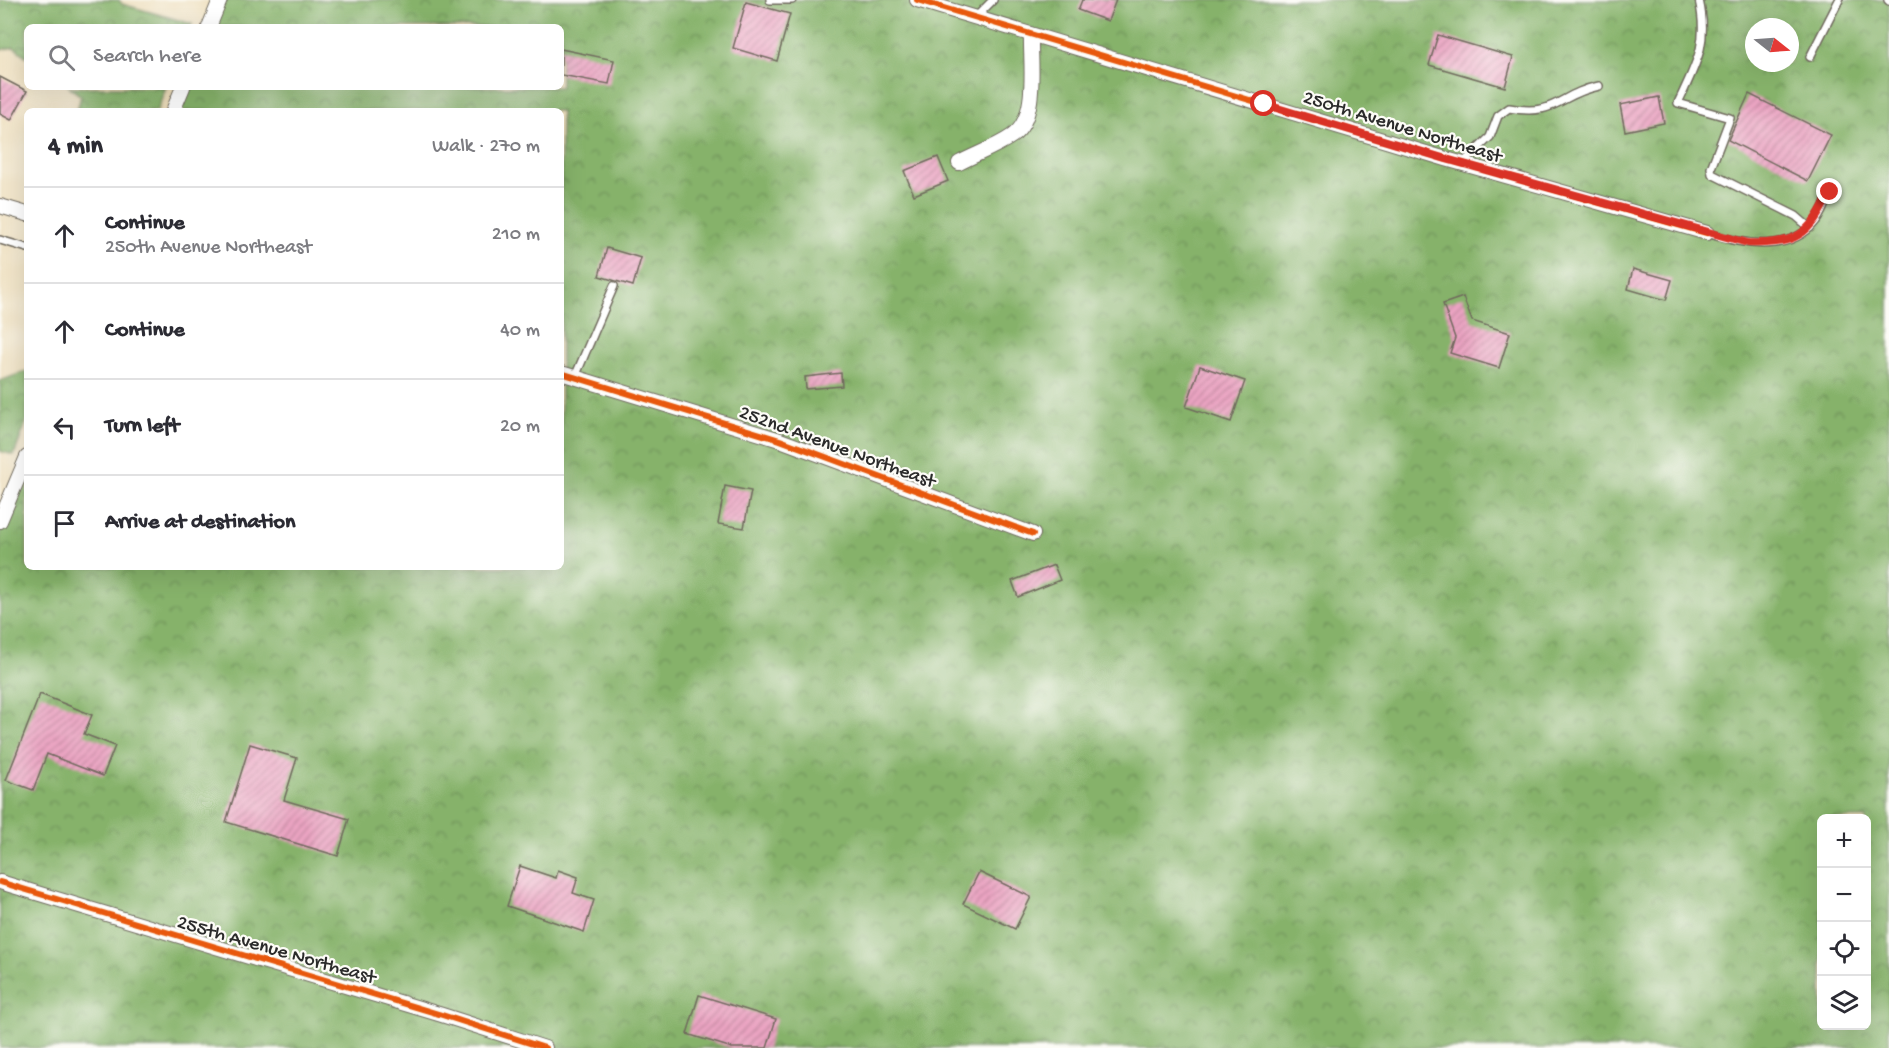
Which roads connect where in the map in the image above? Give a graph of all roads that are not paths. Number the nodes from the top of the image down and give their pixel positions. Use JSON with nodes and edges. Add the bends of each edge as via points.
{"nodes":[{"id":1,"x":220,"y":0,"type":"edge"},
{"id":2,"x":770,"y":0,"type":"edge"},
{"id":3,"x":792,"y":0,"type":"edge"},
{"id":4,"x":917,"y":0,"type":"edge"},
{"id":5,"x":993,"y":0,"type":"edge"},
{"id":6,"x":1699,"y":0,"type":"edge"},
{"id":7,"x":1839,"y":0,"type":"edge"},
{"id":8,"x":975,"y":18,"type":"junction"},
{"id":9,"x":210,"y":24,"type":"edge"},
{"id":10,"x":1031,"y":35,"type":"junction"},
{"id":11,"x":1810,"y":57,"type":"dead end"},
{"id":12,"x":1599,"y":87,"type":"dead end"},
{"id":13,"x":182,"y":90,"type":"edge"},
{"id":14,"x":174,"y":108,"type":"edge"},
{"id":15,"x":959,"y":163,"type":"dead end"},
{"id":16,"x":1462,"y":164,"type":"junction"},
{"id":17,"x":1830,"y":192,"type":"dead end"},
{"id":18,"x":0,"y":206,"type":"edge"},
{"id":19,"x":24,"y":213,"type":"edge"},
{"id":20,"x":1810,"y":228,"type":"junction"},
{"id":21,"x":1707,"y":233,"type":"joint"},
{"id":22,"x":0,"y":240,"type":"edge"},
{"id":23,"x":24,"y":247,"type":"edge"},
{"id":24,"x":614,"y":286,"type":"dead end"},
{"id":25,"x":564,"y":374,"type":"edge"},
{"id":26,"x":575,"y":377,"type":"junction"},
{"id":27,"x":24,"y":464,"type":"edge"},
{"id":28,"x":0,"y":520,"type":"edge"},
{"id":29,"x":1033,"y":534,"type":"dead end"},
{"id":30,"x":0,"y":882,"type":"edge"},
{"id":31,"x":545,"y":1048,"type":"edge"}],
"edges":[{"from":1,"to":9,"type":"street"},
{"from":2,"to":3,"type":"lane"},
{"from":4,"to":8,"type":"street","name":"250th Avenue Northeast"},
{"from":5,"to":8,"type":"lane"},
{"from":6,"to":20,"type":"lane","via":[[1704,20],[1702,51],[1678,103],[1730,118],[1712,174],[1796,216]]},
{"from":7,"to":11,"type":"lane"},
{"from":8,"to":10,"type":"street","name":"250th Avenue Northeast"},
{"from":10,"to":15,"type":"street","via":[[1031,104],[1025,122],[1014,135]]},
{"from":10,"to":16,"type":"street","name":"250th Avenue Northeast"},
{"from":12,"to":16,"type":"lane","via":[[1582,90],[1544,110],[1509,108],[1498,116],[1490,137]]},
{"from":13,"to":14,"type":"street"},
{"from":16,"to":21,"type":"street","name":"250th Avenue Northeast"},
{"from":17,"to":20,"type":"lane"},
{"from":18,"to":19,"type":"street"},
{"from":20,"to":21,"type":"lane","via":[[1784,240],[1761,244]]},
{"from":22,"to":23,"type":"lane"},
{"from":24,"to":26,"type":"lane"},
{"from":25,"to":26,"type":"street","name":"252nd Avenue Northeast"},
{"from":26,"to":29,"type":"street","name":"252nd Avenue Northeast","via":[[780,440]]},
{"from":27,"to":28,"type":"street"},
{"from":30,"to":31,"type":"street","name":"255th Avenue Northeast"}]}
